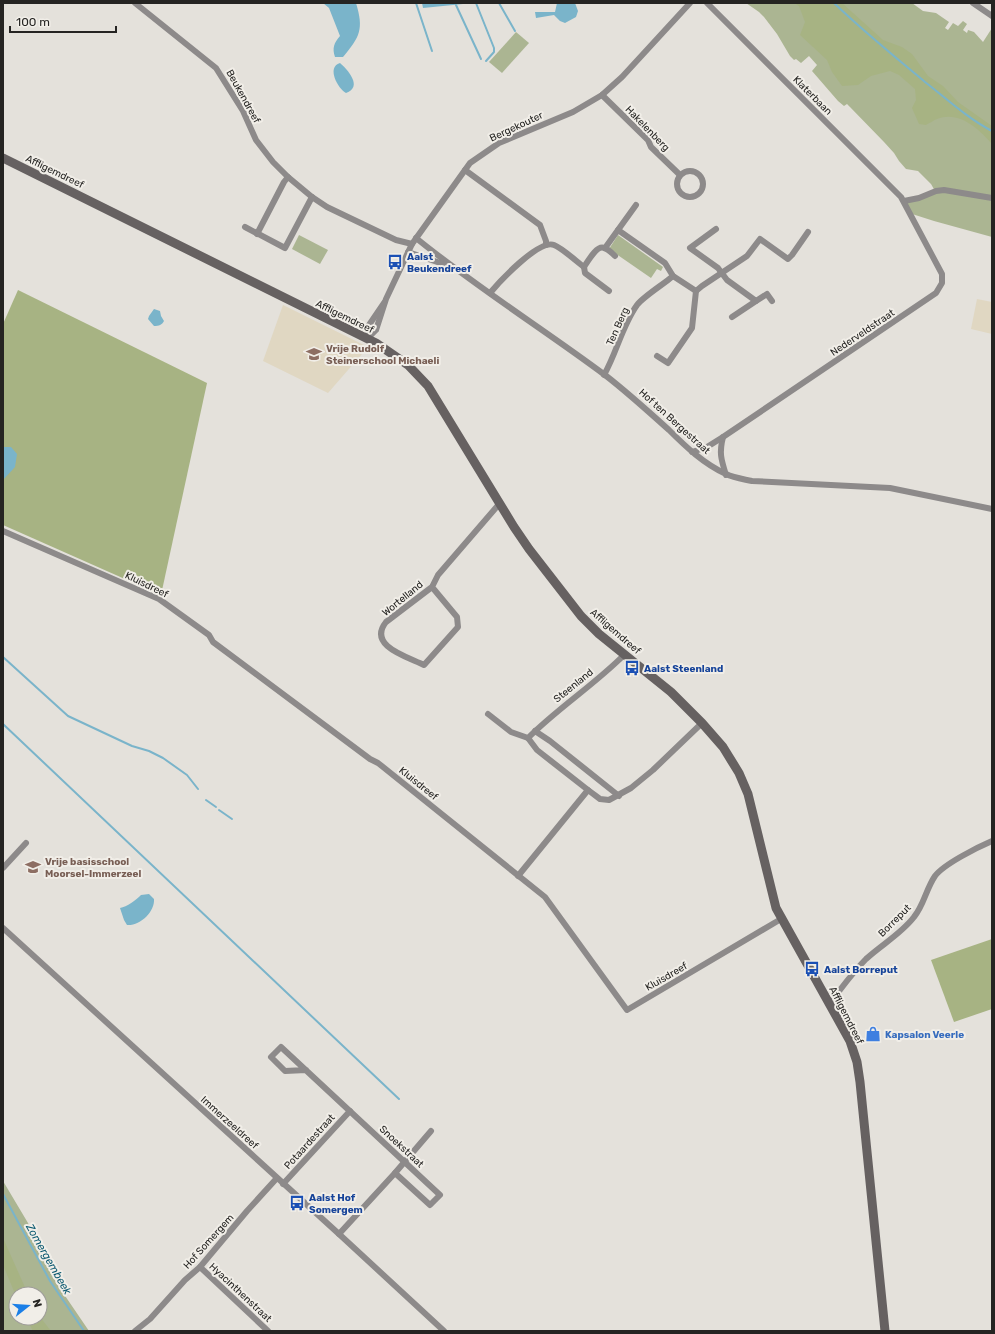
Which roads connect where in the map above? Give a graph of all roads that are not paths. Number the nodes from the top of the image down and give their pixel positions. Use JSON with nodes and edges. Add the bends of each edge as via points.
{"nodes":[{"id":1,"x":135,"y":3,"type":"edge"},
{"id":2,"x":690,"y":3,"type":"edge"},
{"id":3,"x":707,"y":3,"type":"edge"},
{"id":4,"x":973,"y":3,"type":"edge"},
{"id":5,"x":992,"y":16,"type":"edge"},
{"id":6,"x":602,"y":95,"type":"junction"},
{"id":7,"x":3,"y":158,"type":"edge"},
{"id":8,"x":465,"y":170,"type":"junction"},
{"id":9,"x":680,"y":174,"type":"junction"},
{"id":10,"x":288,"y":177,"type":"junction"},
{"id":11,"x":312,"y":197,"type":"junction"},
{"id":12,"x":992,"y":198,"type":"edge"},
{"id":13,"x":904,"y":201,"type":"junction"},
{"id":14,"x":636,"y":205,"type":"dead end"},
{"id":15,"x":909,"y":213,"type":"joint"},
{"id":16,"x":244,"y":227,"type":"dead end"},
{"id":17,"x":716,"y":229,"type":"dead end"},
{"id":18,"x":618,"y":230,"type":"junction"},
{"id":19,"x":808,"y":232,"type":"dead end"},
{"id":20,"x":257,"y":234,"type":"junction"},
{"id":21,"x":416,"y":238,"type":"junction"},
{"id":22,"x":412,"y":244,"type":"junction"},
{"id":23,"x":546,"y":245,"type":"junction"},
{"id":24,"x":605,"y":248,"type":"junction"},
{"id":25,"x":408,"y":252,"type":"junction"},
{"id":26,"x":615,"y":256,"type":"dead end"},
{"id":27,"x":451,"y":266,"type":"junction"},
{"id":28,"x":584,"y":267,"type":"junction"},
{"id":29,"x":721,"y":272,"type":"junction"},
{"id":30,"x":673,"y":276,"type":"junction"},
{"id":31,"x":608,"y":290,"type":"dead end"},
{"id":32,"x":696,"y":291,"type":"junction"},
{"id":33,"x":490,"y":293,"type":"junction"},
{"id":34,"x":756,"y":301,"type":"junction"},
{"id":35,"x":772,"y":301,"type":"dead end"},
{"id":36,"x":732,"y":317,"type":"dead end"},
{"id":37,"x":367,"y":339,"type":"junction"},
{"id":38,"x":657,"y":356,"type":"dead end"},
{"id":39,"x":604,"y":375,"type":"junction"},
{"id":40,"x":723,"y":437,"type":"junction"},
{"id":41,"x":692,"y":452,"type":"junction"},
{"id":42,"x":726,"y":475,"type":"junction"},
{"id":43,"x":500,"y":503,"type":"junction"},
{"id":44,"x":992,"y":509,"type":"edge"},
{"id":45,"x":3,"y":531,"type":"edge"},
{"id":46,"x":432,"y":587,"type":"junction"},
{"id":47,"x":624,"y":655,"type":"junction"},
{"id":48,"x":488,"y":714,"type":"dead end"},
{"id":49,"x":702,"y":723,"type":"junction"},
{"id":50,"x":535,"y":731,"type":"junction"},
{"id":51,"x":528,"y":738,"type":"junction"},
{"id":52,"x":588,"y":790,"type":"junction"},
{"id":53,"x":619,"y":796,"type":"junction"},
{"id":54,"x":992,"y":841,"type":"edge"},
{"id":55,"x":26,"y":843,"type":"dead end"},
{"id":56,"x":3,"y":868,"type":"edge"},
{"id":57,"x":518,"y":876,"type":"junction"},
{"id":58,"x":782,"y":919,"type":"junction"},
{"id":59,"x":3,"y":928,"type":"edge"},
{"id":60,"x":829,"y":1004,"type":"junction"},
{"id":61,"x":306,"y":1070,"type":"junction"},
{"id":62,"x":350,"y":1111,"type":"junction"},
{"id":63,"x":431,"y":1131,"type":"dead end"},
{"id":64,"x":405,"y":1162,"type":"junction"},
{"id":65,"x":395,"y":1173,"type":"junction"},
{"id":66,"x":277,"y":1178,"type":"junction"},
{"id":67,"x":283,"y":1184,"type":"junction"},
{"id":68,"x":339,"y":1234,"type":"junction"},
{"id":69,"x":200,"y":1267,"type":"junction"},
{"id":70,"x":135,"y":1331,"type":"edge"},
{"id":71,"x":268,"y":1331,"type":"edge"},
{"id":72,"x":444,"y":1331,"type":"edge"},
{"id":73,"x":885,"y":1331,"type":"edge"}],
"edges":[{"from":1,"to":10,"type":"street","name":"Beukendreef","via":[[216,68],[243,111],[256,140]]},
{"from":2,"to":6,"type":"street","name":"Bergekouter","via":[[622,77]]},
{"from":3,"to":13,"type":"street","name":"Klaterbaan"},
{"from":4,"to":5,"type":"street"},
{"from":6,"to":8,"type":"street","name":"Bergekouter","via":[[573,112],[499,143],[470,163]]},
{"from":6,"to":9,"type":"street","name":"Hakelenberg"},
{"from":7,"to":37,"type":"street","name":"Affligemdreef"},
{"from":8,"to":21,"type":"street","name":"Bergekouter"},
{"from":8,"to":23,"type":"street","via":[[540,225]]},
{"from":9,"to":9,"type":"street","via":[[677,184],[680,192],[688,197],[700,192],[703,184],[699,174],[688,171]]},
{"from":10,"to":11,"type":"street","name":"Beukendreef"},
{"from":10,"to":20,"type":"street"},
{"from":11,"to":20,"type":"street","via":[[285,248]]},
{"from":11,"to":22,"type":"street","name":"Beukendreef","via":[[351,219],[396,240]]},
{"from":12,"to":13,"type":"street","via":[[944,190]]},
{"from":13,"to":15,"type":"street","name":"Klaterbaan"},
{"from":14,"to":18,"type":"street"},
{"from":15,"to":40,"type":"street","name":"Nederveldstraat","via":[[942,274],[942,283],[936,293]]},
{"from":16,"to":20,"type":"street"},
{"from":17,"to":29,"type":"street","via":[[690,248]]},
{"from":18,"to":24,"type":"street"},
{"from":18,"to":30,"type":"street","via":[[665,263]]},
{"from":19,"to":29,"type":"street","via":[[788,259],[760,239],[747,256]]},
{"from":21,"to":22,"type":"street","name":"Bergekouter"},
{"from":21,"to":27,"type":"street","name":"Hof ten Bergestraat"},
{"from":22,"to":25,"type":"street","name":"Bergekouter"},
{"from":23,"to":28,"type":"street","via":[[554,245]]},
{"from":23,"to":33,"type":"street","via":[[506,275]]},
{"from":24,"to":26,"type":"street"},
{"from":24,"to":28,"type":"street","via":[[598,248]]},
{"from":25,"to":27,"type":"street","name":"Hof ten Bergestraat"},
{"from":25,"to":37,"type":"street","name":"Bergekouter","via":[[386,299],[376,330]]},
{"from":27,"to":33,"type":"street","name":"Hof ten Bergestraat"},
{"from":28,"to":31,"type":"street","via":[[584,273]]},
{"from":29,"to":32,"type":"street"},
{"from":29,"to":34,"type":"street","via":[[727,280]]},
{"from":30,"to":32,"type":"street"},
{"from":30,"to":39,"type":"street","name":"Ten Berg","via":[[638,304]]},
{"from":32,"to":38,"type":"street","via":[[692,328],[668,363]]},
{"from":33,"to":39,"type":"street","name":"Hof ten Bergestraat"},
{"from":34,"to":35,"type":"street","via":[[767,294]]},
{"from":34,"to":36,"type":"street"},
{"from":37,"to":43,"type":"street","name":"Affligemdreef","via":[[404,361],[428,386]]},
{"from":39,"to":41,"type":"street","name":"Hof ten Bergestraat","via":[[629,393]]},
{"from":40,"to":41,"type":"street","name":"Nederveldstraat","via":[[707,447]]},
{"from":40,"to":42,"type":"street","via":[[720,449]]},
{"from":41,"to":42,"type":"street","name":"Hof ten Bergestraat","via":[[709,466]]},
{"from":42,"to":44,"type":"street","name":"Hof ten Bergestraat","via":[[752,481],[890,488]]},
{"from":43,"to":46,"type":"street","name":"Wortelland","via":[[438,575]]},
{"from":43,"to":47,"type":"street","name":"Affligemdreef","via":[[529,548],[581,616]]},
{"from":45,"to":57,"type":"street","name":"Kluisdreef","via":[[170,606],[209,635],[213,642],[378,763]]},
{"from":46,"to":46,"type":"street","name":"Wortelland","via":[[386,622],[381,628],[380,636],[386,647],[424,665],[458,627],[457,617]]},
{"from":47,"to":49,"type":"street","name":"Affligemdreef","via":[[647,671]]},
{"from":47,"to":50,"type":"street","name":"Steenland"},
{"from":48,"to":51,"type":"street","via":[[511,732]]},
{"from":49,"to":53,"type":"street","via":[[653,770]]},
{"from":49,"to":58,"type":"street","name":"Affligemdreef","via":[[723,747],[748,794],[772,896]]},
{"from":50,"to":51,"type":"street","name":"Steenland"},
{"from":50,"to":53,"type":"street"},
{"from":51,"to":52,"type":"street","via":[[537,750]]},
{"from":52,"to":53,"type":"street","via":[[600,799],[609,800]]},
{"from":52,"to":57,"type":"street"},
{"from":54,"to":60,"type":"street","name":"Borreput","via":[[956,860],[935,876],[914,918],[866,960]]},
{"from":55,"to":56,"type":"street"},
{"from":57,"to":58,"type":"street","name":"Kluisdreef","via":[[545,897],[627,1010]]},
{"from":58,"to":60,"type":"street","name":"Affligemdreef"},
{"from":59,"to":66,"type":"street","name":"Immerzeeldreef"},
{"from":60,"to":73,"type":"street","name":"Affligemdreef","via":[[850,1042],[857,1062]]},
{"from":61,"to":61,"type":"street","name":"Snoekstraat","via":[[285,1070],[271,1057],[281,1046]]},
{"from":61,"to":62,"type":"street","name":"Snoekstraat"},
{"from":62,"to":64,"type":"street","name":"Snoekstraat"},
{"from":62,"to":67,"type":"street","name":"Potaardestraat"},
{"from":63,"to":64,"type":"street"},
{"from":64,"to":65,"type":"street"},
{"from":64,"to":65,"type":"street","name":"Snoekstraat","via":[[440,1195],[430,1205]]},
{"from":65,"to":68,"type":"street"},
{"from":66,"to":67,"type":"street","name":"Immerzeeldreef"},
{"from":66,"to":69,"type":"street","name":"Hof Somergem"},
{"from":67,"to":68,"type":"street","name":"Immerzeeldreef"},
{"from":68,"to":72,"type":"street","name":"Immerzeeldreef"},
{"from":69,"to":70,"type":"street","name":"Hof Somergem"},
{"from":69,"to":71,"type":"street","name":"Hyacinthenstraat"}]}
